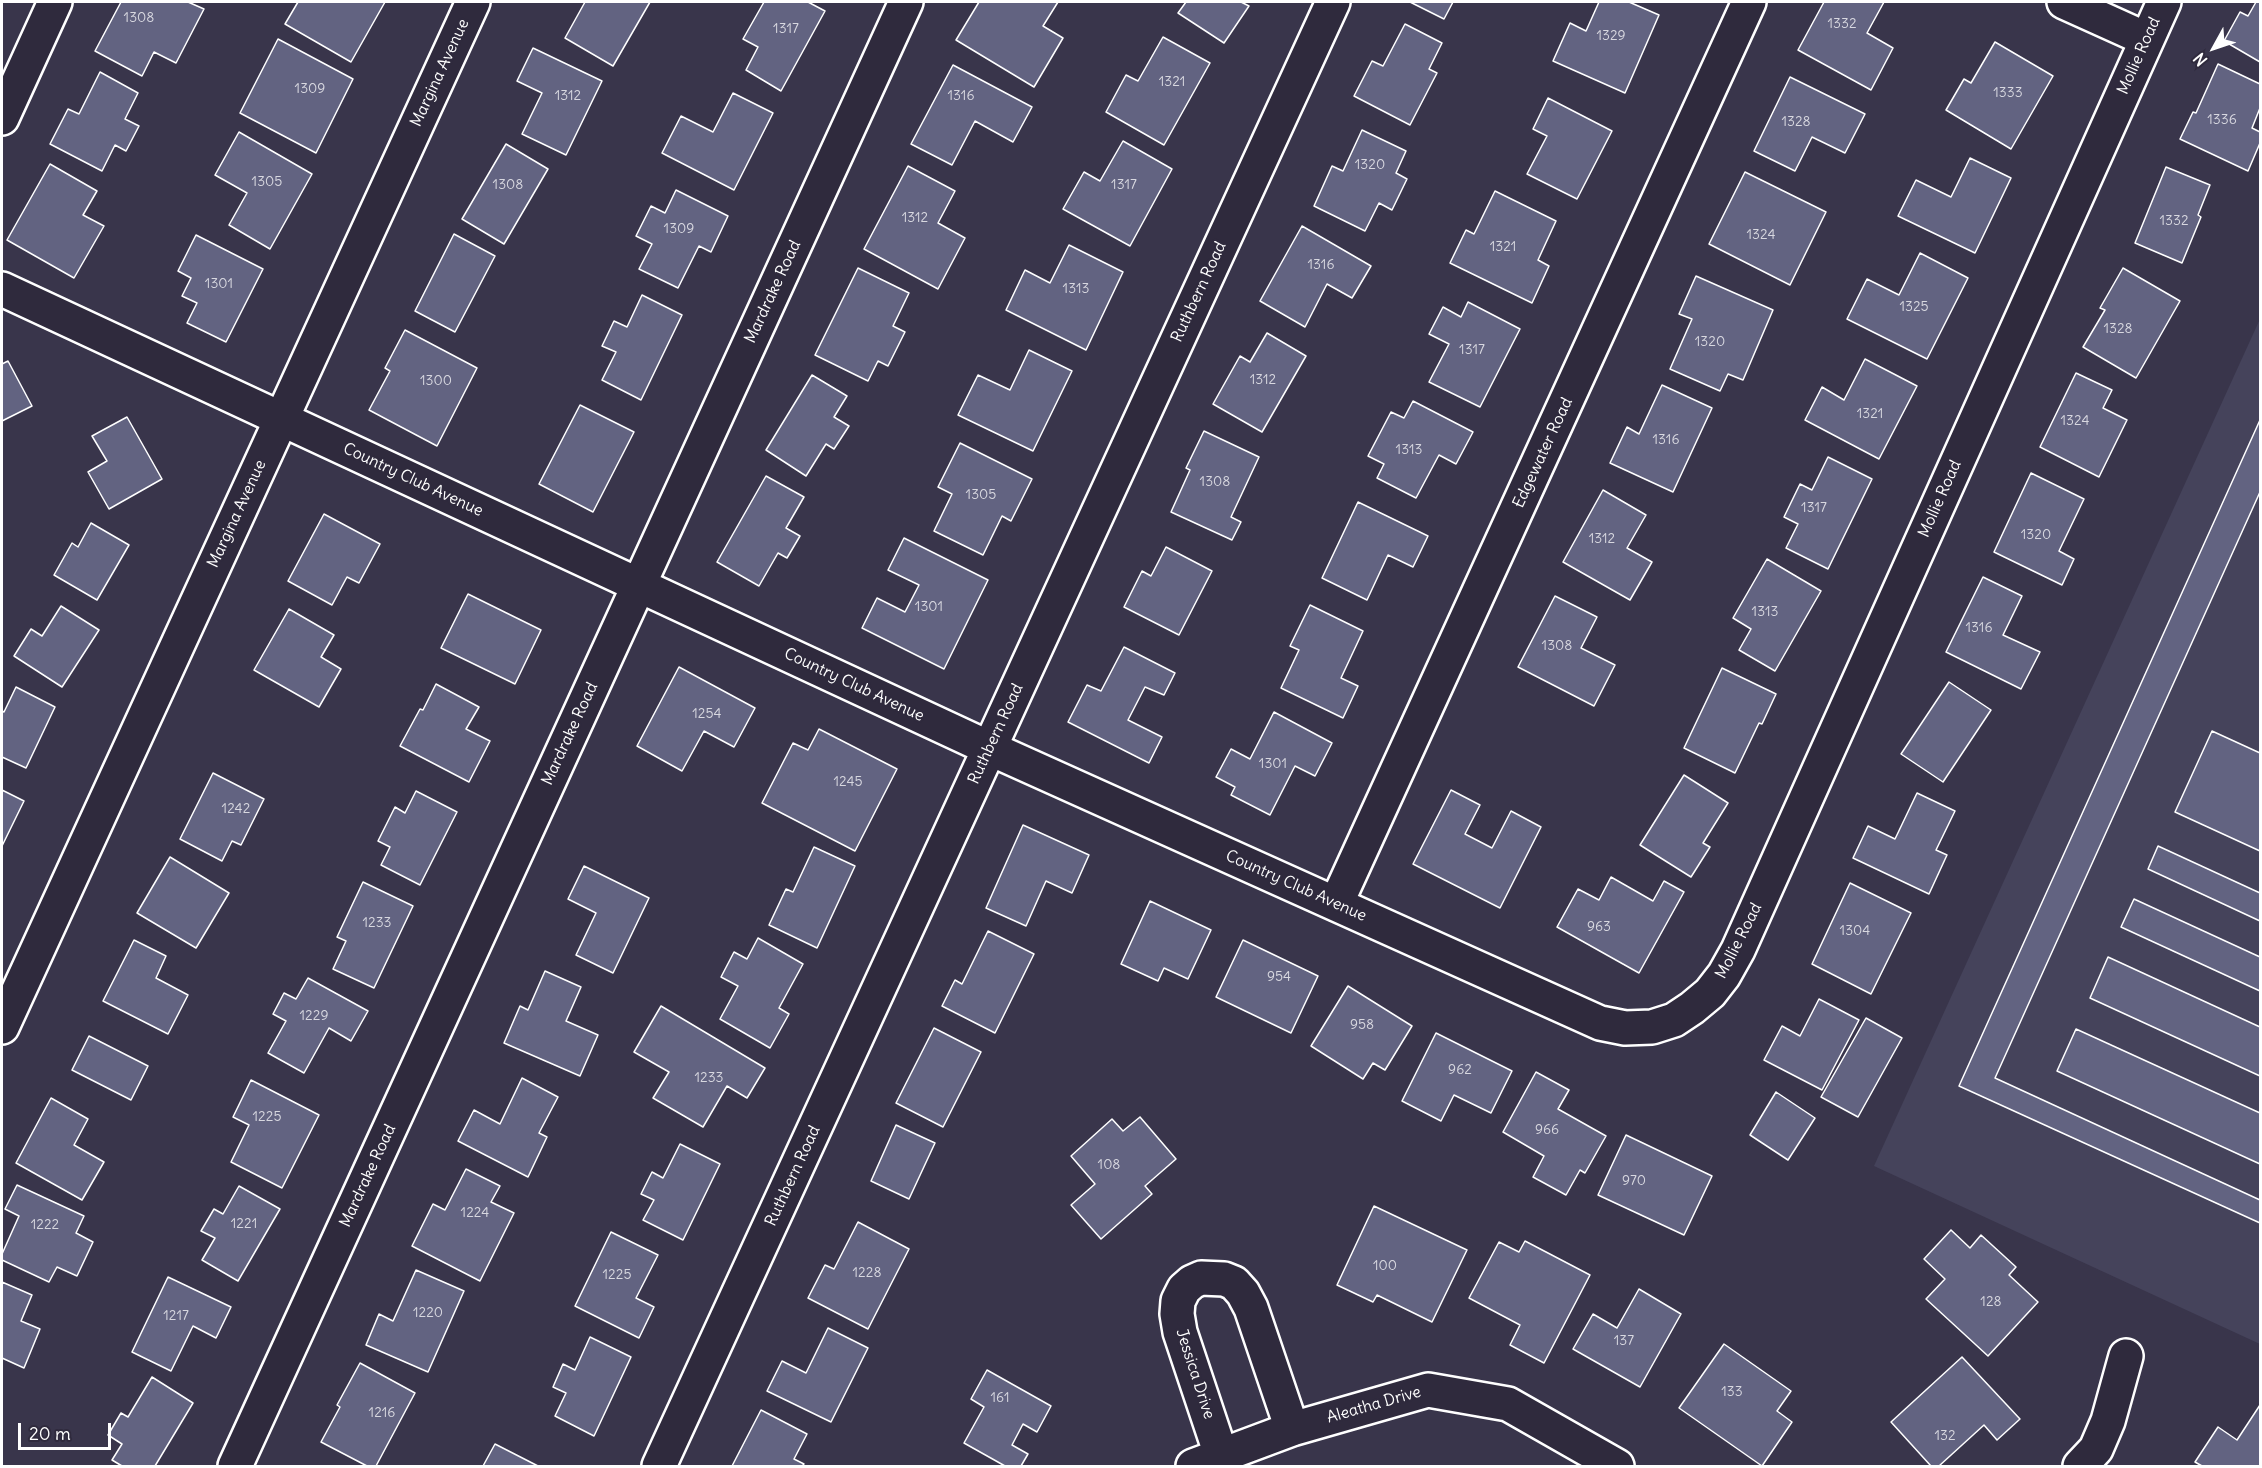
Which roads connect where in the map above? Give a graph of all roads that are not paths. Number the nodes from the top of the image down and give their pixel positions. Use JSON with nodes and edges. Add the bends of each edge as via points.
{"nodes":[{"id":1,"x":55,"y":2,"type":"edge"},
{"id":2,"x":473,"y":2,"type":"edge"},
{"id":3,"x":906,"y":2,"type":"edge"},
{"id":4,"x":1333,"y":2,"type":"edge"},
{"id":5,"x":1749,"y":2,"type":"edge"},
{"id":6,"x":2064,"y":2,"type":"edge"},
{"id":7,"x":2164,"y":2,"type":"edge"},
{"id":8,"x":2146,"y":39,"type":"junction"},
{"id":9,"x":2,"y":118,"type":"edge"},
{"id":10,"x":2,"y":289,"type":"edge"},
{"id":11,"x":281,"y":419,"type":"junction"},
{"id":12,"x":638,"y":585,"type":"junction"},
{"id":13,"x":989,"y":748,"type":"junction"},
{"id":14,"x":1336,"y":904,"type":"junction"},
{"id":15,"x":1710,"y":993,"type":"joint"},
{"id":16,"x":2,"y":1027,"type":"edge"},
{"id":17,"x":2126,"y":1356,"type":"dead end"},
{"id":18,"x":1292,"y":1429,"type":"junction"},
{"id":19,"x":1207,"y":1461,"type":"edge"},
{"id":20,"x":235,"y":1467,"type":"edge"},
{"id":21,"x":659,"y":1467,"type":"edge"},
{"id":22,"x":1617,"y":1467,"type":"edge"},
{"id":23,"x":2080,"y":1467,"type":"edge"}],
"edges":[{"from":1,"to":9,"type":"street"},
{"from":2,"to":11,"type":"street","name":"Margina Avenue"},
{"from":3,"to":12,"type":"street","name":"Mardrake Road"},
{"from":4,"to":13,"type":"street","name":"Ruthbern Road"},
{"from":5,"to":14,"type":"street","name":"Edgewater Road"},
{"from":6,"to":8,"type":"street"},
{"from":7,"to":8,"type":"street","name":"Mollie Road"},
{"from":8,"to":15,"type":"street","name":"Mollie Road","via":[[1743,939]]},
{"from":10,"to":11,"type":"street","name":"Country Club Avenue"},
{"from":11,"to":12,"type":"street","name":"Country Club Avenue"},
{"from":11,"to":16,"type":"street","name":"Margina Avenue"},
{"from":12,"to":13,"type":"street","name":"Country Club Avenue"},
{"from":12,"to":20,"type":"street","name":"Mardrake Road"},
{"from":13,"to":14,"type":"street","name":"Country Club Avenue"},
{"from":13,"to":21,"type":"street","name":"Ruthbern Road"},
{"from":14,"to":15,"type":"street","name":"Country Club Avenue","via":[[1600,1023],[1625,1028],[1652,1027],[1674,1020]]},
{"from":17,"to":23,"type":"street","via":[[2108,1421],[2096,1449]]},
{"from":18,"to":19,"type":"street","name":"Aleatha Drive"},
{"from":18,"to":19,"type":"street","name":"Jessica Drive","via":[[1243,1293],[1224,1279],[1201,1278],[1184,1289],[1176,1314]]},
{"from":18,"to":22,"type":"street","name":"Aleatha Drive","via":[[1428,1390],[1508,1404]]}]}
